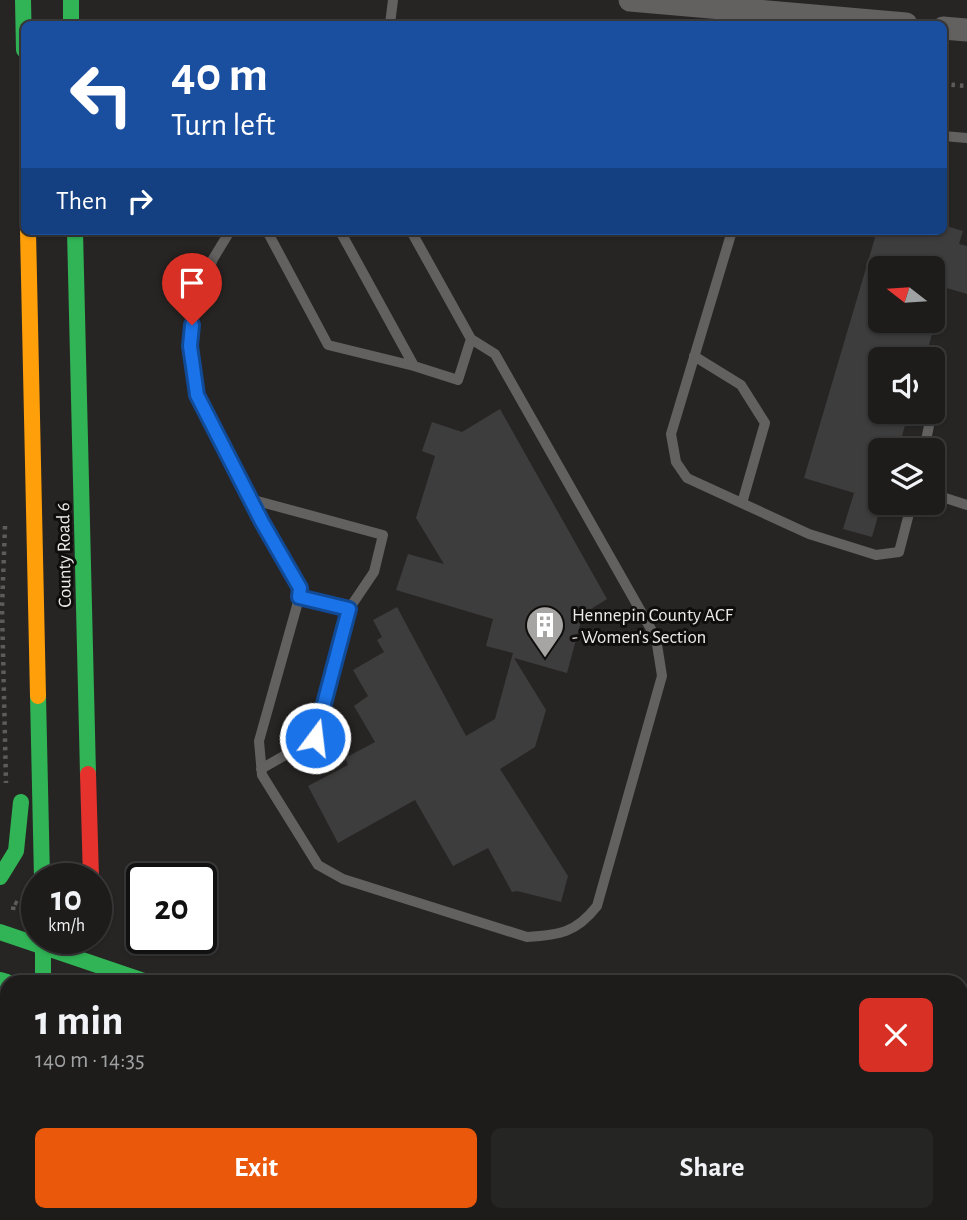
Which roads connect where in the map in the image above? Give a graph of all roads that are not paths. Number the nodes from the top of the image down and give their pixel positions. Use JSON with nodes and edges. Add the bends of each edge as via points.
{"nodes":[{"id":1,"x":23,"y":0,"type":"edge"},
{"id":2,"x":71,"y":0,"type":"edge"},
{"id":3,"x":393,"y":0,"type":"edge"},
{"id":4,"x":629,"y":0,"type":"edge"},
{"id":5,"x":770,"y":19,"type":"edge"},
{"id":6,"x":23,"y":21,"type":"edge"},
{"id":7,"x":71,"y":21,"type":"edge"},
{"id":8,"x":390,"y":21,"type":"edge"},
{"id":9,"x":824,"y":21,"type":"edge"},
{"id":10,"x":947,"y":28,"type":"edge"},
{"id":11,"x":967,"y":30,"type":"edge"},
{"id":12,"x":947,"y":136,"type":"edge"},
{"id":13,"x":967,"y":138,"type":"edge"},
{"id":14,"x":28,"y":235,"type":"edge"},
{"id":15,"x":75,"y":235,"type":"edge"},
{"id":16,"x":228,"y":235,"type":"edge"},
{"id":17,"x":269,"y":235,"type":"edge"},
{"id":18,"x":342,"y":235,"type":"edge"},
{"id":19,"x":413,"y":235,"type":"edge"},
{"id":20,"x":731,"y":235,"type":"edge"},
{"id":21,"x":471,"y":339,"type":"junction"},
{"id":22,"x":694,"y":356,"type":"junction"},
{"id":23,"x":414,"y":366,"type":"junction"},
{"id":24,"x":945,"y":498,"type":"edge"},
{"id":25,"x":250,"y":499,"type":"junction"},
{"id":26,"x":742,"y":503,"type":"junction"},
{"id":27,"x":967,"y":505,"type":"edge"},
{"id":28,"x":909,"y":515,"type":"edge"},
{"id":29,"x":36,"y":589,"type":"junction"},
{"id":30,"x":299,"y":597,"type":"junction"},
{"id":31,"x":349,"y":609,"type":"junction"},
{"id":32,"x":19,"y":649,"type":"dead end"},
{"id":33,"x":261,"y":769,"type":"junction"},
{"id":34,"x":21,"y":779,"type":"dead end"},
{"id":35,"x":42,"y":863,"type":"edge"},
{"id":36,"x":91,"y":863,"type":"edge"},
{"id":37,"x":0,"y":877,"type":"edge"},
{"id":38,"x":0,"y":932,"type":"edge"},
{"id":39,"x":21,"y":937,"type":"edge"},
{"id":40,"x":43,"y":954,"type":"edge"},
{"id":41,"x":82,"y":954,"type":"edge"},
{"id":42,"x":92,"y":957,"type":"junction"},
{"id":43,"x":43,"y":975,"type":"edge"},
{"id":44,"x":92,"y":975,"type":"edge"},
{"id":45,"x":132,"y":975,"type":"edge"}],
"edges":[{"from":1,"to":6,"type":"main road"},
{"from":2,"to":7,"type":"main road"},
{"from":3,"to":8,"type":"lane"},
{"from":4,"to":5,"type":"street"},
{"from":5,"to":9,"type":"street"},
{"from":10,"to":11,"type":"street"},
{"from":12,"to":13,"type":"lane"},
{"from":14,"to":29,"type":"main road","name":"County Road 6"},
{"from":15,"to":36,"type":"main road","name":"County Road 6"},
{"from":16,"to":25,"type":"lane","via":[[194,303],[190,346],[197,395]]},
{"from":17,"to":23,"type":"lane","via":[[328,345]]},
{"from":18,"to":23,"type":"lane"},
{"from":19,"to":21,"type":"lane"},
{"from":20,"to":22,"type":"lane"},
{"from":21,"to":23,"type":"lane","via":[[458,380]]},
{"from":21,"to":33,"type":"lane","via":[[495,354],[656,638],[662,676],[597,906],[584,923],[557,935],[527,937],[343,879],[318,865]]},
{"from":22,"to":26,"type":"lane","via":[[741,385],[765,423]]},
{"from":22,"to":26,"type":"lane","via":[[671,434],[676,462],[687,478]]},
{"from":24,"to":27,"type":"lane"},
{"from":25,"to":30,"type":"lane","via":[[300,588]]},
{"from":25,"to":31,"type":"lane","via":[[383,535],[374,572]]},
{"from":26,"to":28,"type":"lane","via":[[809,534],[876,555],[899,552]]},
{"from":29,"to":32,"type":"main road"},
{"from":29,"to":35,"type":"main road","name":"County Road 6"},
{"from":30,"to":31,"type":"lane"},
{"from":30,"to":33,"type":"lane","via":[[259,741]]},
{"from":31,"to":33,"type":"lane","via":[[315,738]]},
{"from":34,"to":37,"type":"main road","via":[[18,850]]},
{"from":38,"to":39,"type":"main road"},
{"from":40,"to":43,"type":"main road"},
{"from":41,"to":42,"type":"main road"},
{"from":42,"to":44,"type":"main road"},
{"from":42,"to":45,"type":"main road"}]}
